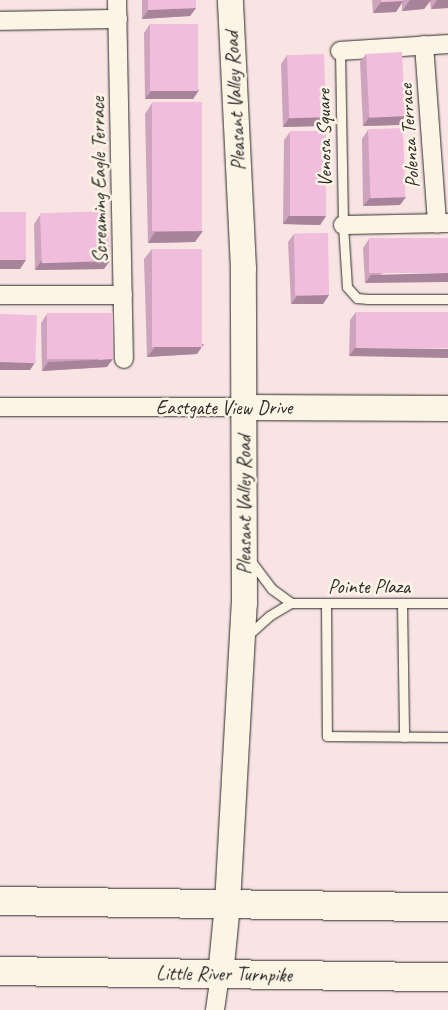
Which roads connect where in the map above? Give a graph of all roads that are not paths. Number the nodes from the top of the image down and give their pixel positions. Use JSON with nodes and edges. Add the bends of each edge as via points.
{"nodes":[{"id":1,"x":117,"y":0,"type":"edge"},
{"id":2,"x":230,"y":0,"type":"edge"},
{"id":3,"x":118,"y":18,"type":"junction"},
{"id":4,"x":0,"y":21,"type":"edge"},
{"id":5,"x":448,"y":44,"type":"edge"},
{"id":6,"x":424,"y":45,"type":"junction"},
{"id":7,"x":340,"y":51,"type":"joint"},
{"id":8,"x":442,"y":223,"type":"edge"},
{"id":9,"x":343,"y":224,"type":"junction"},
{"id":10,"x":0,"y":295,"type":"edge"},
{"id":11,"x":122,"y":295,"type":"junction"},
{"id":12,"x":448,"y":299,"type":"edge"},
{"id":13,"x":124,"y":359,"type":"dead end"},
{"id":14,"x":246,"y":406,"type":"junction"},
{"id":15,"x":0,"y":407,"type":"edge"},
{"id":16,"x":448,"y":408,"type":"edge"},
{"id":17,"x":244,"y":552,"type":"junction"},
{"id":18,"x":291,"y":603,"type":"junction"},
{"id":19,"x":326,"y":603,"type":"junction"},
{"id":20,"x":402,"y":603,"type":"junction"},
{"id":21,"x":448,"y":603,"type":"edge"},
{"id":22,"x":242,"y":641,"type":"junction"},
{"id":23,"x":404,"y":737,"type":"junction"},
{"id":24,"x":448,"y":737,"type":"edge"},
{"id":25,"x":0,"y":901,"type":"edge"},
{"id":26,"x":227,"y":903,"type":"junction"},
{"id":27,"x":448,"y":907,"type":"edge"},
{"id":28,"x":0,"y":971,"type":"edge"},
{"id":29,"x":220,"y":975,"type":"junction"},
{"id":30,"x":448,"y":977,"type":"edge"},
{"id":31,"x":214,"y":1010,"type":"edge"}],
"edges":[{"from":1,"to":3,"type":"street","name":"Screaming Eagle Terrace"},
{"from":2,"to":14,"type":"street","name":"Pleasant Valley Road"},
{"from":3,"to":4,"type":"street"},
{"from":3,"to":11,"type":"street","name":"Screaming Eagle Terrace"},
{"from":5,"to":6,"type":"street"},
{"from":6,"to":7,"type":"street"},
{"from":6,"to":8,"type":"street","name":"Polenza Terrace"},
{"from":7,"to":9,"type":"lane","name":"Venosa Square"},
{"from":8,"to":9,"type":"street"},
{"from":9,"to":12,"type":"lane","name":"Venosa Square","via":[[350,293],[368,299]]},
{"from":10,"to":11,"type":"street"},
{"from":11,"to":13,"type":"street","name":"Screaming Eagle Terrace"},
{"from":14,"to":15,"type":"street","name":"Eastgate View Drive"},
{"from":14,"to":16,"type":"street","name":"Eastgate View Drive"},
{"from":14,"to":17,"type":"street","name":"Pleasant Valley Road"},
{"from":17,"to":18,"type":"lane","via":[[272,589]]},
{"from":17,"to":22,"type":"street","name":"Pleasant Valley Road"},
{"from":18,"to":19,"type":"lane","name":"Pointe Plaza"},
{"from":18,"to":22,"type":"lane","via":[[269,616]]},
{"from":19,"to":20,"type":"lane","name":"Pointe Plaza"},
{"from":19,"to":23,"type":"lane","via":[[327,736]]},
{"from":20,"to":21,"type":"lane","name":"Pointe Plaza"},
{"from":20,"to":23,"type":"lane"},
{"from":22,"to":26,"type":"street","name":"Pleasant Valley Road"},
{"from":23,"to":24,"type":"lane"},
{"from":25,"to":26,"type":"highway"},
{"from":26,"to":27,"type":"highway"},
{"from":26,"to":29,"type":"street","name":"Pleasant Valley Road"},
{"from":28,"to":29,"type":"highway","name":"Little River Turnpike"},
{"from":29,"to":30,"type":"highway","name":"Little River Turnpike"},
{"from":29,"to":31,"type":"street","name":"Pleasant Valley Road"}]}
